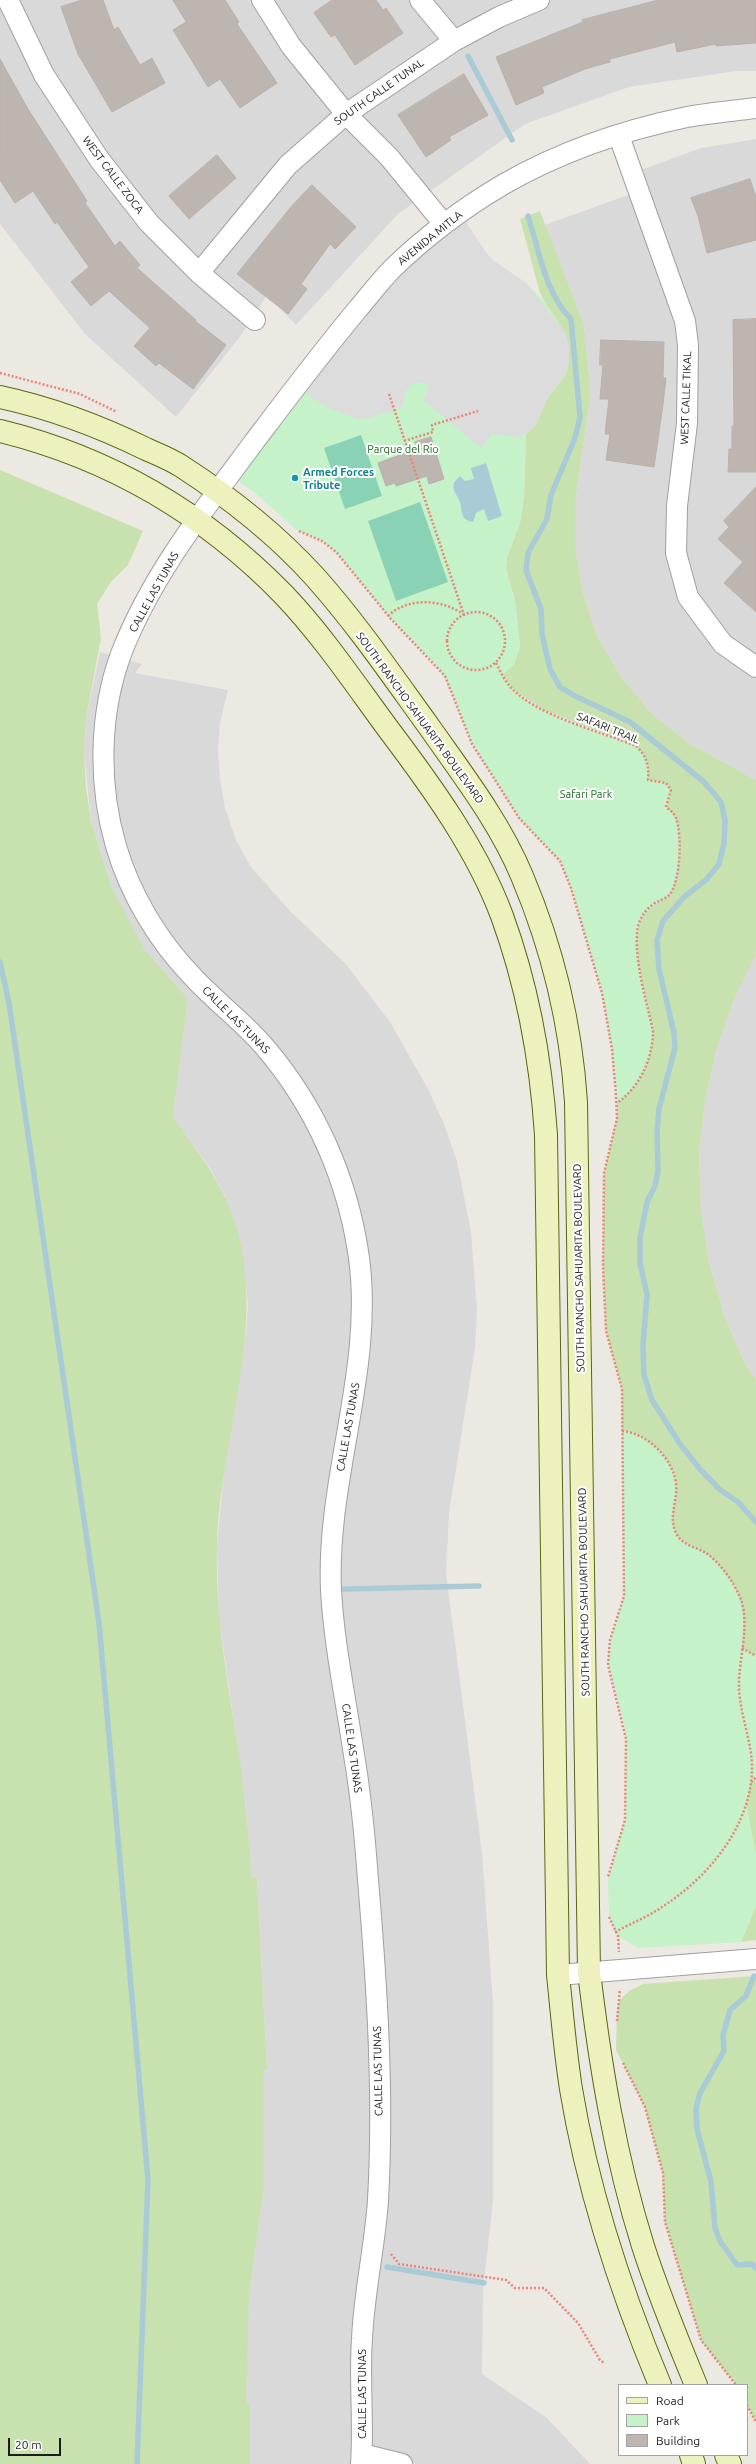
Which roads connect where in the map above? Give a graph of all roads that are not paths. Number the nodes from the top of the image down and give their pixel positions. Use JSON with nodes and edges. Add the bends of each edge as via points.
{"nodes":[{"id":1,"x":8,"y":0,"type":"edge"},
{"id":2,"x":262,"y":0,"type":"edge"},
{"id":3,"x":420,"y":0,"type":"edge"},
{"id":4,"x":539,"y":0,"type":"edge"},
{"id":5,"x":454,"y":41,"type":"junction"},
{"id":6,"x":756,"y":108,"type":"edge"},
{"id":7,"x":346,"y":114,"type":"junction"},
{"id":8,"x":620,"y":136,"type":"junction"},
{"id":9,"x":444,"y":224,"type":"junction"},
{"id":10,"x":199,"y":274,"type":"junction"},
{"id":11,"x":255,"y":320,"type":"dead end"},
{"id":12,"x":0,"y":397,"type":"edge"},
{"id":13,"x":0,"y":431,"type":"edge"},
{"id":14,"x":217,"y":492,"type":"junction"},
{"id":15,"x":196,"y":520,"type":"junction"},
{"id":16,"x":755,"y":667,"type":"edge"},
{"id":17,"x":756,"y":1959,"type":"edge"},
{"id":18,"x":589,"y":1972,"type":"junction"},
{"id":19,"x":558,"y":1975,"type":"junction"},
{"id":20,"x":660,"y":2384,"type":"edge"},
{"id":21,"x":696,"y":2384,"type":"edge"},
{"id":22,"x":361,"y":2459,"type":"edge"},
{"id":23,"x":402,"y":2464,"type":"edge"}],
"edges":[{"from":1,"to":10,"type":"street","name":"WEST CALLE ZOCA","via":[[44,75],[98,159],[149,223]]},
{"from":2,"to":7,"type":"street","via":[[291,46]]},
{"from":3,"to":5,"type":"street"},
{"from":4,"to":5,"type":"street","name":"SOUTH CALLE TUNAL","via":[[499,17]]},
{"from":5,"to":7,"type":"street","name":"SOUTH CALLE TUNAL"},
{"from":6,"to":8,"type":"street","name":"AVENIDA MITLA","via":[[688,117]]},
{"from":7,"to":9,"type":"street","via":[[389,157]]},
{"from":7,"to":10,"type":"street","name":"SOUTH CALLE TUNAL","via":[[288,165]]},
{"from":8,"to":9,"type":"street","name":"AVENIDA MITLA","via":[[565,154],[506,183]]},
{"from":8,"to":16,"type":"street","name":"WEST CALLE TIKAL","via":[[685,321],[688,345],[688,423],[677,506],[676,553],[688,597],[723,644]]},
{"from":9,"to":14,"type":"street","name":"AVENIDA MITLA","via":[[390,270],[321,353]]},
{"from":10,"to":11,"type":"street","name":"WEST CALLE ZOCA"},
{"from":12,"to":14,"type":"street","name":"SOUTH RANCHO SAHUARITA BOULEVARD","via":[[32,404],[108,430],[179,465]]},
{"from":13,"to":15,"type":"street","via":[[87,458],[147,488]]},
{"from":14,"to":15,"type":"street","name":"CALLE LAS TUNAS"},
{"from":14,"to":18,"type":"street","name":"SOUTH RANCHO SAHUARITA BOULEVARD","via":[[270,534],[314,577],[396,682],[467,780],[500,833],[522,875],[543,933],[563,1004],[574,1067],[576,1102]]},
{"from":15,"to":19,"type":"street","via":[[247,560],[310,625],[444,807],[486,879],[501,914],[526,993],[539,1064],[546,1134]]},
{"from":15,"to":22,"type":"street","name":"CALLE LAS TUNAS","via":[[138,616],[120,658],[110,694],[104,731],[104,770],[115,842],[127,880],[165,944],[186,971],[250,1030],[290,1078],[325,1140],[348,1203],[356,1240],[361,1291],[360,1348],[332,1520],[331,1591],[359,1796],[368,1878],[377,2008],[378,2205],[362,2339]]},
{"from":17,"to":18,"type":"street"},
{"from":18,"to":19,"type":"street"},
{"from":18,"to":21,"type":"street","name":"SOUTH RANCHO SAHUARITA BOULEVARD","via":[[604,2083],[621,2164],[643,2246],[673,2331]]},
{"from":19,"to":20,"type":"street","via":[[571,2089],[592,2189],[633,2318]]},
{"from":22,"to":23,"type":"street"}]}
